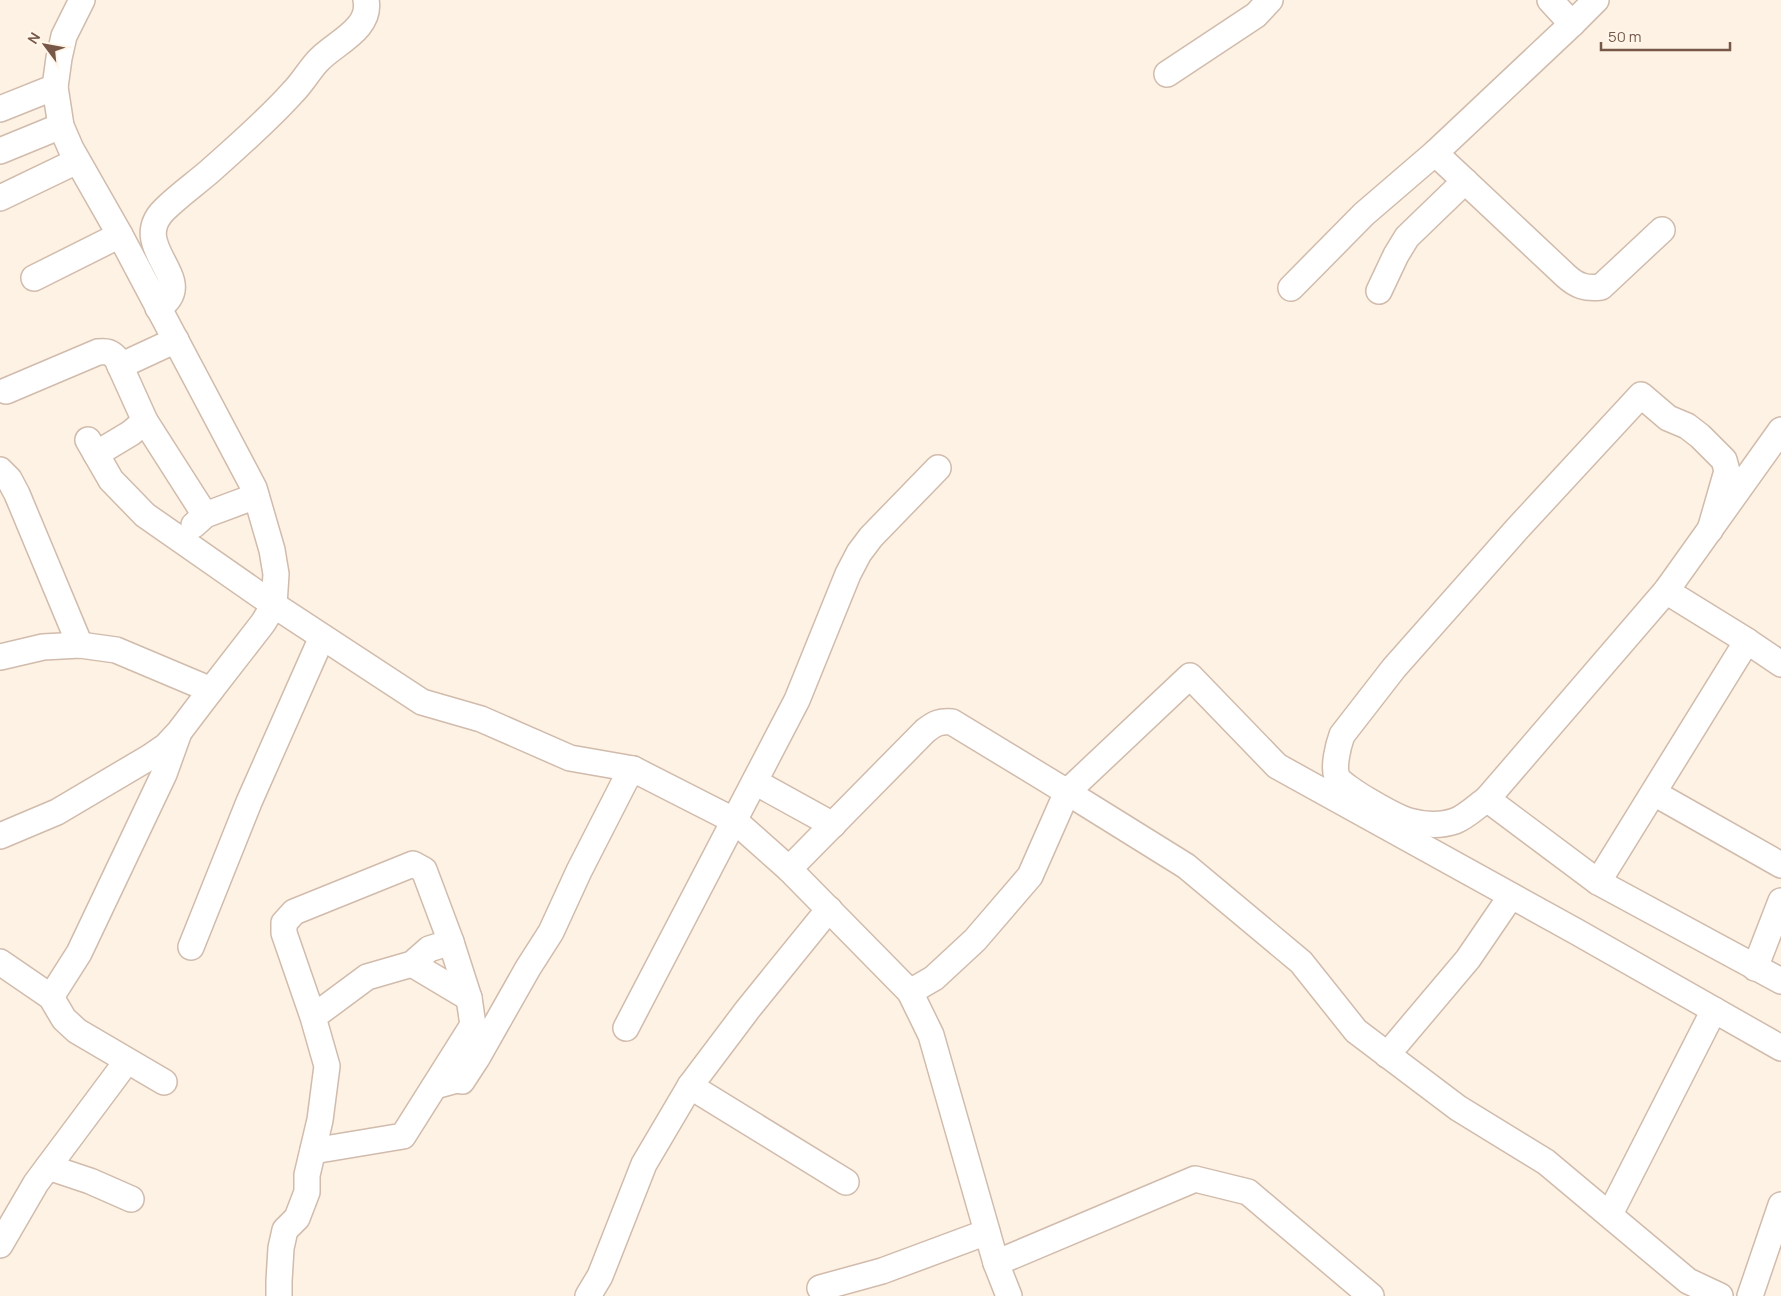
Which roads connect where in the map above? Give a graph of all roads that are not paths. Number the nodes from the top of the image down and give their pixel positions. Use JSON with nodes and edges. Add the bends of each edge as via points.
{"nodes":[{"id":1,"x":82,"y":0,"type":"edge"},
{"id":2,"x":366,"y":0,"type":"edge"},
{"id":3,"x":1270,"y":0,"type":"edge"},
{"id":4,"x":1550,"y":0,"type":"edge"},
{"id":5,"x":1596,"y":0,"type":"edge"},
{"id":6,"x":1572,"y":24,"type":"junction"},
{"id":7,"x":1168,"y":74,"type":"dead end"},
{"id":8,"x":55,"y":86,"type":"junction"},
{"id":9,"x":0,"y":109,"type":"edge"},
{"id":10,"x":61,"y":126,"type":"junction"},
{"id":11,"x":0,"y":151,"type":"edge"},
{"id":12,"x":1435,"y":154,"type":"junction"},
{"id":13,"x":77,"y":161,"type":"junction"},
{"id":14,"x":1465,"y":181,"type":"junction"},
{"id":15,"x":0,"y":198,"type":"edge"},
{"id":16,"x":1662,"y":230,"type":"dead end"},
{"id":17,"x":120,"y":236,"type":"junction"},
{"id":18,"x":34,"y":278,"type":"dead end"},
{"id":19,"x":1291,"y":288,"type":"dead end"},
{"id":20,"x":1379,"y":291,"type":"dead end"},
{"id":21,"x":158,"y":308,"type":"junction"},
{"id":22,"x":176,"y":340,"type":"junction"},
{"id":23,"x":120,"y":366,"type":"junction"},
{"id":24,"x":6,"y":391,"type":"dead end"},
{"id":25,"x":146,"y":421,"type":"junction"},
{"id":26,"x":1781,"y":430,"type":"edge"},
{"id":27,"x":938,"y":468,"type":"dead end"},
{"id":28,"x":0,"y":470,"type":"edge"},
{"id":29,"x":256,"y":496,"type":"junction"},
{"id":30,"x":205,"y":515,"type":"junction"},
{"id":31,"x":1710,"y":530,"type":"junction"},
{"id":32,"x":179,"y":539,"type":"junction"},
{"id":33,"x":1666,"y":591,"type":"junction"},
{"id":34,"x":274,"y":606,"type":"junction"},
{"id":35,"x":322,"y":637,"type":"junction"},
{"id":36,"x":1748,"y":641,"type":"junction"},
{"id":37,"x":80,"y":645,"type":"junction"},
{"id":38,"x":0,"y":657,"type":"edge"},
{"id":39,"x":1781,"y":664,"type":"edge"},
{"id":40,"x":211,"y":690,"type":"junction"},
{"id":41,"x":179,"y":732,"type":"junction"},
{"id":42,"x":633,"y":769,"type":"junction"},
{"id":43,"x":755,"y":782,"type":"junction"},
{"id":44,"x":1067,"y":792,"type":"junction"},
{"id":45,"x":1654,"y":793,"type":"junction"},
{"id":46,"x":1486,"y":799,"type":"junction"},
{"id":47,"x":735,"y":822,"type":"junction"},
{"id":48,"x":833,"y":825,"type":"junction"},
{"id":49,"x":0,"y":836,"type":"edge"},
{"id":50,"x":1781,"y":865,"type":"edge"},
{"id":51,"x":789,"y":869,"type":"junction"},
{"id":52,"x":1598,"y":882,"type":"junction"},
{"id":53,"x":1511,"y":896,"type":"junction"},
{"id":54,"x":1781,"y":900,"type":"edge"},
{"id":55,"x":829,"y":909,"type":"junction"},
{"id":56,"x":451,"y":942,"type":"junction"},
{"id":57,"x":191,"y":947,"type":"dead end"},
{"id":58,"x":0,"y":962,"type":"edge"},
{"id":59,"x":412,"y":964,"type":"junction"},
{"id":60,"x":1755,"y":968,"type":"junction"},
{"id":61,"x":1781,"y":981,"type":"edge"},
{"id":62,"x":910,"y":992,"type":"junction"},
{"id":63,"x":51,"y":998,"type":"junction"},
{"id":64,"x":469,"y":998,"type":"junction"},
{"id":65,"x":1714,"y":1010,"type":"junction"},
{"id":66,"x":313,"y":1017,"type":"junction"},
{"id":67,"x":626,"y":1028,"type":"dead end"},
{"id":68,"x":1781,"y":1048,"type":"edge"},
{"id":69,"x":1387,"y":1055,"type":"junction"},
{"id":70,"x":128,"y":1061,"type":"junction"},
{"id":71,"x":164,"y":1082,"type":"dead end"},
{"id":72,"x":435,"y":1086,"type":"junction"},
{"id":73,"x":690,"y":1086,"type":"junction"},
{"id":74,"x":314,"y":1151,"type":"junction"},
{"id":75,"x":48,"y":1167,"type":"junction"},
{"id":76,"x":846,"y":1182,"type":"dead end"},
{"id":77,"x":131,"y":1199,"type":"dead end"},
{"id":78,"x":1781,"y":1205,"type":"edge"},
{"id":79,"x":1610,"y":1214,"type":"junction"},
{"id":80,"x":987,"y":1232,"type":"junction"},
{"id":81,"x":0,"y":1245,"type":"edge"},
{"id":82,"x":996,"y":1263,"type":"junction"},
{"id":83,"x":820,"y":1288,"type":"dead end"},
{"id":84,"x":279,"y":1296,"type":"edge"},
{"id":85,"x":588,"y":1296,"type":"edge"},
{"id":86,"x":1009,"y":1296,"type":"edge"},
{"id":87,"x":1371,"y":1296,"type":"edge"},
{"id":88,"x":1720,"y":1296,"type":"edge"},
{"id":89,"x":1750,"y":1296,"type":"edge"}],
"edges":[{"from":1,"to":8,"type":"street","via":[[64,36]]},
{"from":2,"to":21,"type":"street","via":[[366,13],[353,33],[326,53],[294,92],[156,220],[153,236],[156,249],[171,279],[172,289],[170,297]]},
{"from":3,"to":7,"type":"street","via":[[1256,15]]},
{"from":4,"to":6,"type":"street"},
{"from":5,"to":6,"type":"street"},
{"from":6,"to":12,"type":"street"},
{"from":8,"to":9,"type":"street"},
{"from":8,"to":10,"type":"street"},
{"from":10,"to":11,"type":"street"},
{"from":10,"to":13,"type":"street"},
{"from":12,"to":14,"type":"street"},
{"from":12,"to":19,"type":"street","via":[[1364,214]]},
{"from":13,"to":15,"type":"street"},
{"from":13,"to":17,"type":"street"},
{"from":14,"to":16,"type":"street","via":[[1566,276],[1585,288],[1601,287]]},
{"from":14,"to":20,"type":"street","via":[[1407,237]]},
{"from":17,"to":18,"type":"street"},
{"from":17,"to":21,"type":"street"},
{"from":21,"to":22,"type":"street"},
{"from":22,"to":23,"type":"street"},
{"from":22,"to":29,"type":"street"},
{"from":23,"to":24,"type":"street","via":[[112,353],[98,352]]},
{"from":23,"to":25,"type":"street"},
{"from":25,"to":30,"type":"street"},
{"from":25,"to":32,"type":"street","via":[[131,433],[92,447],[111,480],[145,515]]},
{"from":26,"to":31,"type":"street"},
{"from":27,"to":43,"type":"street","via":[[859,553],[797,700]]},
{"from":28,"to":37,"type":"street","via":[[17,494]]},
{"from":29,"to":30,"type":"street"},
{"from":29,"to":34,"type":"street","via":[[276,574]]},
{"from":30,"to":32,"type":"street"},
{"from":31,"to":33,"type":"street"},
{"from":31,"to":46,"type":"street","via":[[1727,471],[1724,460],[1694,431],[1668,418],[1641,395],[1400,661],[1342,735],[1337,749],[1336,775],[1342,784],[1409,821],[1434,824],[1456,821]]},
{"from":32,"to":34,"type":"street"},
{"from":33,"to":36,"type":"street"},
{"from":33,"to":46,"type":"street"},
{"from":34,"to":35,"type":"street"},
{"from":34,"to":40,"type":"street"},
{"from":35,"to":42,"type":"street","via":[[422,702],[480,719],[570,758]]},
{"from":35,"to":57,"type":"street","via":[[249,802]]},
{"from":36,"to":39,"type":"street"},
{"from":36,"to":45,"type":"street"},
{"from":37,"to":38,"type":"street","via":[[43,646]]},
{"from":37,"to":40,"type":"street","via":[[116,650]]},
{"from":40,"to":41,"type":"street"},
{"from":41,"to":49,"type":"street","via":[[150,757],[57,812]]},
{"from":41,"to":63,"type":"street","via":[[164,774],[79,953]]},
{"from":42,"to":47,"type":"street"},
{"from":42,"to":72,"type":"street","via":[[551,932],[477,1058],[462,1081]]},
{"from":43,"to":47,"type":"street"},
{"from":43,"to":48,"type":"street"},
{"from":44,"to":48,"type":"street","via":[[952,722],[942,721],[926,731]]},
{"from":44,"to":53,"type":"street","via":[[1190,676],[1277,766]]},
{"from":44,"to":62,"type":"street","via":[[1030,876],[975,940],[934,978]]},
{"from":44,"to":69,"type":"street","via":[[1186,866],[1301,962],[1356,1031]]},
{"from":45,"to":50,"type":"street"},
{"from":45,"to":52,"type":"street"},
{"from":46,"to":52,"type":"street"},
{"from":47,"to":51,"type":"street"},
{"from":47,"to":67,"type":"street"},
{"from":48,"to":51,"type":"street"},
{"from":51,"to":55,"type":"street"},
{"from":52,"to":60,"type":"street"},
{"from":53,"to":65,"type":"street"},
{"from":53,"to":69,"type":"street","via":[[1468,959]]},
{"from":54,"to":60,"type":"street"},
{"from":55,"to":62,"type":"street"},
{"from":55,"to":73,"type":"street"},
{"from":56,"to":59,"type":"street","via":[[429,949]]},
{"from":56,"to":64,"type":"street"},
{"from":56,"to":66,"type":"street","via":[[424,870],[413,864],[294,912],[284,923],[284,933]]},
{"from":58,"to":63,"type":"street"},
{"from":59,"to":64,"type":"street"},
{"from":59,"to":66,"type":"street","via":[[367,978]]},
{"from":60,"to":61,"type":"street"},
{"from":62,"to":80,"type":"street","via":[[931,1035]]},
{"from":63,"to":70,"type":"street","via":[[64,1019],[78,1031]]},
{"from":64,"to":72,"type":"street","via":[[473,1025]]},
{"from":65,"to":68,"type":"street"},
{"from":65,"to":79,"type":"street"},
{"from":66,"to":74,"type":"street","via":[[327,1066]]},
{"from":69,"to":79,"type":"street","via":[[1458,1108],[1546,1162]]},
{"from":70,"to":71,"type":"street"},
{"from":70,"to":75,"type":"street"},
{"from":72,"to":74,"type":"street","via":[[403,1136]]},
{"from":73,"to":76,"type":"street"},
{"from":73,"to":85,"type":"street","via":[[644,1164],[600,1276]]},
{"from":74,"to":84,"type":"street","via":[[307,1175],[307,1192],[297,1218],[285,1230]]},
{"from":75,"to":77,"type":"street"},
{"from":75,"to":81,"type":"street"},
{"from":78,"to":89,"type":"street"},
{"from":79,"to":88,"type":"street","via":[[1688,1281]]},
{"from":80,"to":82,"type":"street"},
{"from":80,"to":83,"type":"street","via":[[882,1271]]},
{"from":82,"to":86,"type":"street"},
{"from":82,"to":87,"type":"street","via":[[1195,1179],[1248,1192]]}]}
